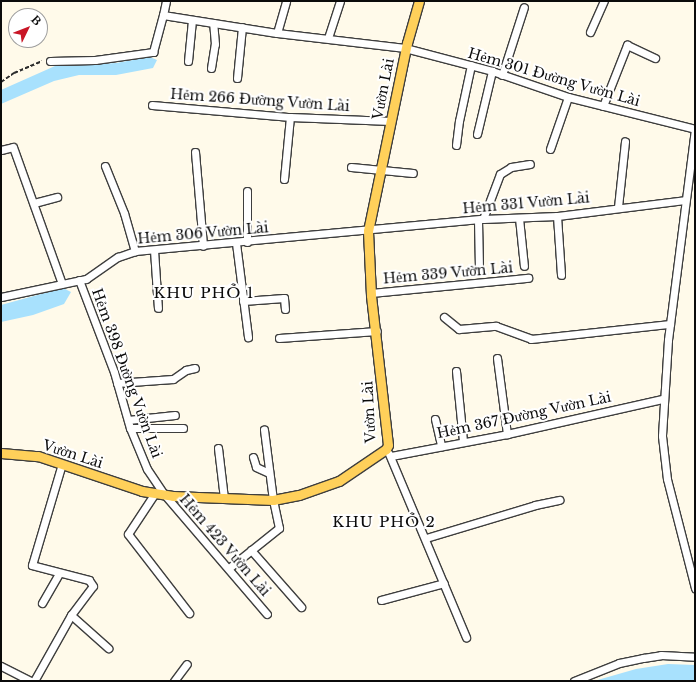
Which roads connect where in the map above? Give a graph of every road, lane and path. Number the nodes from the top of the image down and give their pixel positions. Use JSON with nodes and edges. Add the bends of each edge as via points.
{"nodes":[{"id":1,"x":166,"y":1,"type":"edge"},
{"id":2,"x":286,"y":1,"type":"edge"},
{"id":3,"x":340,"y":1,"type":"edge"},
{"id":4,"x":419,"y":1,"type":"edge"},
{"id":5,"x":604,"y":1,"type":"edge"},
{"id":6,"x":524,"y":6,"type":"dead end"},
{"id":7,"x":163,"y":15,"type":"junction"},
{"id":8,"x":192,"y":20,"type":"junction"},
{"id":9,"x":213,"y":23,"type":"junction"},
{"id":10,"x":242,"y":27,"type":"junction"},
{"id":11,"x":590,"y":32,"type":"dead end"},
{"id":12,"x":277,"y":33,"type":"junction"},
{"id":13,"x":328,"y":38,"type":"junction"},
{"id":14,"x":406,"y":48,"type":"junction"},
{"id":15,"x":655,"y":58,"type":"dead end"},
{"id":16,"x":50,"y":61,"type":"joint"},
{"id":17,"x":188,"y":61,"type":"dead end"},
{"id":18,"x":471,"y":65,"type":"junction"},
{"id":19,"x":211,"y":68,"type":"dead end"},
{"id":20,"x":492,"y":71,"type":"junction"},
{"id":21,"x":502,"y":75,"type":"junction"},
{"id":22,"x":237,"y":78,"type":"dead end"},
{"id":23,"x":1,"y":82,"type":"edge"},
{"id":24,"x":568,"y":97,"type":"junction"},
{"id":25,"x":152,"y":105,"type":"dead end"},
{"id":26,"x":603,"y":106,"type":"junction"},
{"id":27,"x":290,"y":117,"type":"junction"},
{"id":28,"x":391,"y":121,"type":"junction"},
{"id":29,"x":695,"y":129,"type":"edge"},
{"id":30,"x":477,"y":134,"type":"dead end"},
{"id":31,"x":625,"y":141,"type":"dead end"},
{"id":32,"x":456,"y":145,"type":"dead end"},
{"id":33,"x":1,"y":150,"type":"edge"},
{"id":34,"x":550,"y":150,"type":"dead end"},
{"id":35,"x":195,"y":152,"type":"dead end"},
{"id":36,"x":530,"y":164,"type":"dead end"},
{"id":37,"x":105,"y":166,"type":"dead end"},
{"id":38,"x":351,"y":167,"type":"dead end"},
{"id":39,"x":381,"y":171,"type":"junction"},
{"id":40,"x":413,"y":173,"type":"dead end"},
{"id":41,"x":284,"y":179,"type":"dead end"},
{"id":42,"x":247,"y":191,"type":"dead end"},
{"id":43,"x":57,"y":197,"type":"dead end"},
{"id":44,"x":685,"y":200,"type":"junction"},
{"id":45,"x":34,"y":203,"type":"junction"},
{"id":46,"x":618,"y":207,"type":"junction"},
{"id":47,"x":557,"y":216,"type":"junction"},
{"id":48,"x":519,"y":218,"type":"junction"},
{"id":49,"x":481,"y":220,"type":"junction"},
{"id":50,"x":368,"y":231,"type":"junction"},
{"id":51,"x":247,"y":242,"type":"junction"},
{"id":52,"x":236,"y":243,"type":"junction"},
{"id":53,"x":202,"y":246,"type":"junction"},
{"id":54,"x":154,"y":250,"type":"junction"},
{"id":55,"x":135,"y":251,"type":"junction"},
{"id":56,"x":479,"y":266,"type":"dead end"},
{"id":57,"x":524,"y":266,"type":"dead end"},
{"id":58,"x":561,"y":275,"type":"dead end"},
{"id":59,"x":528,"y":278,"type":"dead end"},
{"id":60,"x":79,"y":280,"type":"junction"},
{"id":61,"x":62,"y":284,"type":"junction"},
{"id":62,"x":371,"y":293,"type":"junction"},
{"id":63,"x":1,"y":297,"type":"edge"},
{"id":64,"x":243,"y":301,"type":"junction"},
{"id":65,"x":158,"y":308,"type":"dead end"},
{"id":66,"x":285,"y":309,"type":"dead end"},
{"id":67,"x":444,"y":317,"type":"dead end"},
{"id":68,"x":670,"y":324,"type":"junction"},
{"id":69,"x":377,"y":331,"type":"junction"},
{"id":70,"x":248,"y":337,"type":"dead end"},
{"id":71,"x":279,"y":338,"type":"dead end"},
{"id":72,"x":497,"y":358,"type":"dead end"},
{"id":73,"x":195,"y":368,"type":"dead end"},
{"id":74,"x":456,"y":371,"type":"dead end"},
{"id":75,"x":117,"y":383,"type":"junction"},
{"id":76,"x":662,"y":399,"type":"junction"},
{"id":77,"x":175,"y":415,"type":"dead end"},
{"id":78,"x":435,"y":419,"type":"dead end"},
{"id":79,"x":128,"y":420,"type":"junction"},
{"id":80,"x":130,"y":428,"type":"junction"},
{"id":81,"x":183,"y":428,"type":"dead end"},
{"id":82,"x":264,"y":430,"type":"dead end"},
{"id":83,"x":507,"y":434,"type":"junction"},
{"id":84,"x":463,"y":441,"type":"junction"},
{"id":85,"x":441,"y":446,"type":"junction"},
{"id":86,"x":218,"y":448,"type":"dead end"},
{"id":87,"x":386,"y":449,"type":"junction"},
{"id":88,"x":1,"y":453,"type":"edge"},
{"id":89,"x":391,"y":456,"type":"junction"},
{"id":90,"x":253,"y":457,"type":"dead end"},
{"id":91,"x":62,"y":464,"type":"junction"},
{"id":92,"x":269,"y":473,"type":"junction"},
{"id":93,"x":160,"y":493,"type":"junction"},
{"id":94,"x":224,"y":498,"type":"junction"},
{"id":95,"x":273,"y":500,"type":"junction"},
{"id":96,"x":559,"y":500,"type":"dead end"},
{"id":97,"x":426,"y":538,"type":"junction"},
{"id":98,"x":251,"y":550,"type":"junction"},
{"id":99,"x":230,"y":568,"type":"junction"},
{"id":100,"x":59,"y":573,"type":"junction"},
{"id":101,"x":442,"y":584,"type":"junction"},
{"id":102,"x":695,"y":588,"type":"edge"},
{"id":103,"x":381,"y":600,"type":"dead end"},
{"id":104,"x":42,"y":603,"type":"dead end"},
{"id":105,"x":301,"y":608,"type":"dead end"},
{"id":106,"x":189,"y":613,"type":"dead end"},
{"id":107,"x":267,"y":614,"type":"dead end"},
{"id":108,"x":71,"y":615,"type":"junction"},
{"id":109,"x":466,"y":636,"type":"dead end"},
{"id":110,"x":108,"y":648,"type":"dead end"},
{"id":111,"x":695,"y":657,"type":"edge"},
{"id":112,"x":187,"y":664,"type":"dead end"},
{"id":113,"x":1,"y":666,"type":"edge"},
{"id":114,"x":33,"y":681,"type":"edge"},
{"id":115,"x":174,"y":681,"type":"edge"},
{"id":116,"x":574,"y":681,"type":"edge"}],
"edges":[{"from":1,"to":7,"type":"street"},
{"from":2,"to":12,"type":"street"},
{"from":3,"to":13,"type":"street"},
{"from":4,"to":14,"type":"main road","name":"Vườn Lài"},
{"from":5,"to":11,"type":"street"},
{"from":6,"to":21,"type":"street"},
{"from":7,"to":8,"type":"street","name":"Hẻm 301 Đường Vườn Lài"},
{"from":7,"to":16,"type":"street","via":[[153,52],[95,60]]},
{"from":8,"to":9,"type":"street","name":"Hẻm 301 Đường Vườn Lài"},
{"from":8,"to":17,"type":"street"},
{"from":9,"to":10,"type":"street","name":"Hẻm 301 Đường Vườn Lài"},
{"from":9,"to":19,"type":"street","via":[[215,44]]},
{"from":10,"to":12,"type":"street","name":"Hẻm 301 Đường Vườn Lài"},
{"from":10,"to":22,"type":"street"},
{"from":12,"to":13,"type":"street","name":"Hẻm 301 Đường Vườn Lài"},
{"from":13,"to":14,"type":"street","name":"Hẻm 301 Đường Vườn Lài"},
{"from":14,"to":18,"type":"street","name":"Hẻm 301 Đường Vườn Lài"},
{"from":14,"to":28,"type":"main road","name":"Vườn Lài"},
{"from":15,"to":26,"type":"street","via":[[627,45]]},
{"from":16,"to":23,"type":"path","via":[[34,64]]},
{"from":18,"to":20,"type":"street","name":"Hẻm 301 Đường Vườn Lài"},
{"from":18,"to":32,"type":"street"},
{"from":20,"to":21,"type":"street","name":"Hẻm 301 Đường Vườn Lài"},
{"from":20,"to":30,"type":"street"},
{"from":21,"to":24,"type":"street","name":"Hẻm 301 Đường Vườn Lài"},
{"from":24,"to":26,"type":"street","name":"Hẻm 301 Đường Vườn Lài"},
{"from":24,"to":34,"type":"street"},
{"from":25,"to":27,"type":"street","name":"Hẻm 266 Đường Vườn Lài"},
{"from":26,"to":29,"type":"street","name":"Hẻm 301 Đường Vườn Lài"},
{"from":27,"to":28,"type":"street","name":"Hẻm 266 Đường Vườn Lài"},
{"from":27,"to":41,"type":"street"},
{"from":28,"to":39,"type":"main road","name":"Vườn Lài"},
{"from":29,"to":44,"type":"street"},
{"from":31,"to":46,"type":"street"},
{"from":33,"to":45,"type":"street","via":[[13,147]]},
{"from":35,"to":53,"type":"street"},
{"from":36,"to":49,"type":"street","via":[[511,167],[500,174]]},
{"from":37,"to":55,"type":"street","via":[[124,213]]},
{"from":38,"to":39,"type":"street"},
{"from":39,"to":40,"type":"street"},
{"from":39,"to":50,"type":"main road","name":"Vườn Lài"},
{"from":42,"to":51,"type":"street"},
{"from":43,"to":45,"type":"street"},
{"from":44,"to":46,"type":"street","name":"Hẻm 331 Vườn Lài"},
{"from":44,"to":68,"type":"street"},
{"from":45,"to":61,"type":"street"},
{"from":46,"to":47,"type":"street","name":"Hẻm 331 Vườn Lài"},
{"from":47,"to":48,"type":"street","name":"Hẻm 331 Vườn Lài"},
{"from":47,"to":58,"type":"street"},
{"from":48,"to":49,"type":"street","name":"Hẻm 331 Vườn Lài"},
{"from":48,"to":57,"type":"street"},
{"from":49,"to":50,"type":"street","name":"Hẻm 331 Vườn Lài"},
{"from":49,"to":56,"type":"street"},
{"from":50,"to":51,"type":"street","name":"Hẻm 306 Vườn Lài"},
{"from":50,"to":62,"type":"main road","name":"Vườn Lài"},
{"from":51,"to":52,"type":"street","name":"Hẻm 306 Vườn Lài"},
{"from":52,"to":53,"type":"street","name":"Hẻm 306 Vườn Lài"},
{"from":52,"to":64,"type":"street"},
{"from":53,"to":54,"type":"street","name":"Hẻm 306 Vườn Lài"},
{"from":54,"to":55,"type":"street","name":"Hẻm 306 Vườn Lài"},
{"from":54,"to":65,"type":"street"},
{"from":55,"to":60,"type":"street","name":"Hẻm 306 Vườn Lài","via":[[118,257],[86,279]]},
{"from":59,"to":62,"type":"street","name":"Hẻm 339 Vườn Lài"},
{"from":60,"to":61,"type":"street","name":"Hẻm 306 Vườn Lài"},
{"from":60,"to":75,"type":"street","name":"Hẻm 398 Đường Vườn Lài"},
{"from":61,"to":63,"type":"street","name":"Hẻm 306 Vườn Lài"},
{"from":62,"to":69,"type":"main road","name":"Vườn Lài"},
{"from":64,"to":66,"type":"street","via":[[284,298]]},
{"from":64,"to":70,"type":"street"},
{"from":67,"to":68,"type":"street","via":[[456,328],[496,326],[531,339]]},
{"from":68,"to":76,"type":"street"},
{"from":69,"to":71,"type":"street"},
{"from":69,"to":87,"type":"main road","name":"Vườn Lài","via":[[388,446]]},
{"from":72,"to":83,"type":"street"},
{"from":73,"to":75,"type":"street","via":[[186,370],[173,379]]},
{"from":74,"to":84,"type":"street"},
{"from":75,"to":79,"type":"street","name":"Hẻm 398 Đường Vườn Lài"},
{"from":76,"to":83,"type":"street","name":"Hẻm 367 Đường Vườn Lài"},
{"from":76,"to":102,"type":"street","via":[[662,436],[667,479]]},
{"from":77,"to":79,"type":"street"},
{"from":78,"to":85,"type":"street"},
{"from":79,"to":80,"type":"street","name":"Hẻm 398 Đường Vườn Lài"},
{"from":80,"to":81,"type":"street"},
{"from":80,"to":93,"type":"street","name":"Hẻm 398 Đường Vườn Lài"},
{"from":82,"to":92,"type":"street"},
{"from":83,"to":84,"type":"street","name":"Hẻm 367 Đường Vườn Lài"},
{"from":84,"to":85,"type":"street","name":"Hẻm 367 Đường Vườn Lài"},
{"from":85,"to":89,"type":"street","name":"Hẻm 367 Đường Vườn Lài"},
{"from":86,"to":94,"type":"street"},
{"from":87,"to":89,"type":"street"},
{"from":87,"to":95,"type":"main road","name":"Vườn Lài","via":[[339,481],[299,495]]},
{"from":88,"to":91,"type":"main road","name":"Vườn Lài","via":[[26,454]]},
{"from":89,"to":97,"type":"street"},
{"from":90,"to":92,"type":"street","via":[[256,467]]},
{"from":91,"to":93,"type":"main road","name":"Vườn Lài","via":[[129,488]]},
{"from":91,"to":100,"type":"street","via":[[32,566]]},
{"from":92,"to":95,"type":"street"},
{"from":93,"to":94,"type":"main road","name":"Vườn Lài"},
{"from":93,"to":99,"type":"street","name":"Hẻm 423 Vườn Lài"},
{"from":93,"to":106,"type":"street","via":[[128,534]]},
{"from":94,"to":95,"type":"main road","name":"Vườn Lài"},
{"from":95,"to":98,"type":"street","via":[[279,528]]},
{"from":96,"to":97,"type":"street"},
{"from":97,"to":101,"type":"street"},
{"from":98,"to":99,"type":"street"},
{"from":98,"to":105,"type":"street"},
{"from":99,"to":107,"type":"street","name":"Hẻm 423 Vườn Lài"},
{"from":100,"to":104,"type":"street"},
{"from":100,"to":108,"type":"street","via":[[89,580],[93,584],[92,589]]},
{"from":101,"to":103,"type":"street"},
{"from":101,"to":109,"type":"street"},
{"from":108,"to":110,"type":"street"},
{"from":108,"to":114,"type":"street"},
{"from":111,"to":116,"type":"street","via":[[661,655],[644,658],[619,664]]},
{"from":112,"to":115,"type":"street"},
{"from":113,"to":114,"type":"street"}]}
